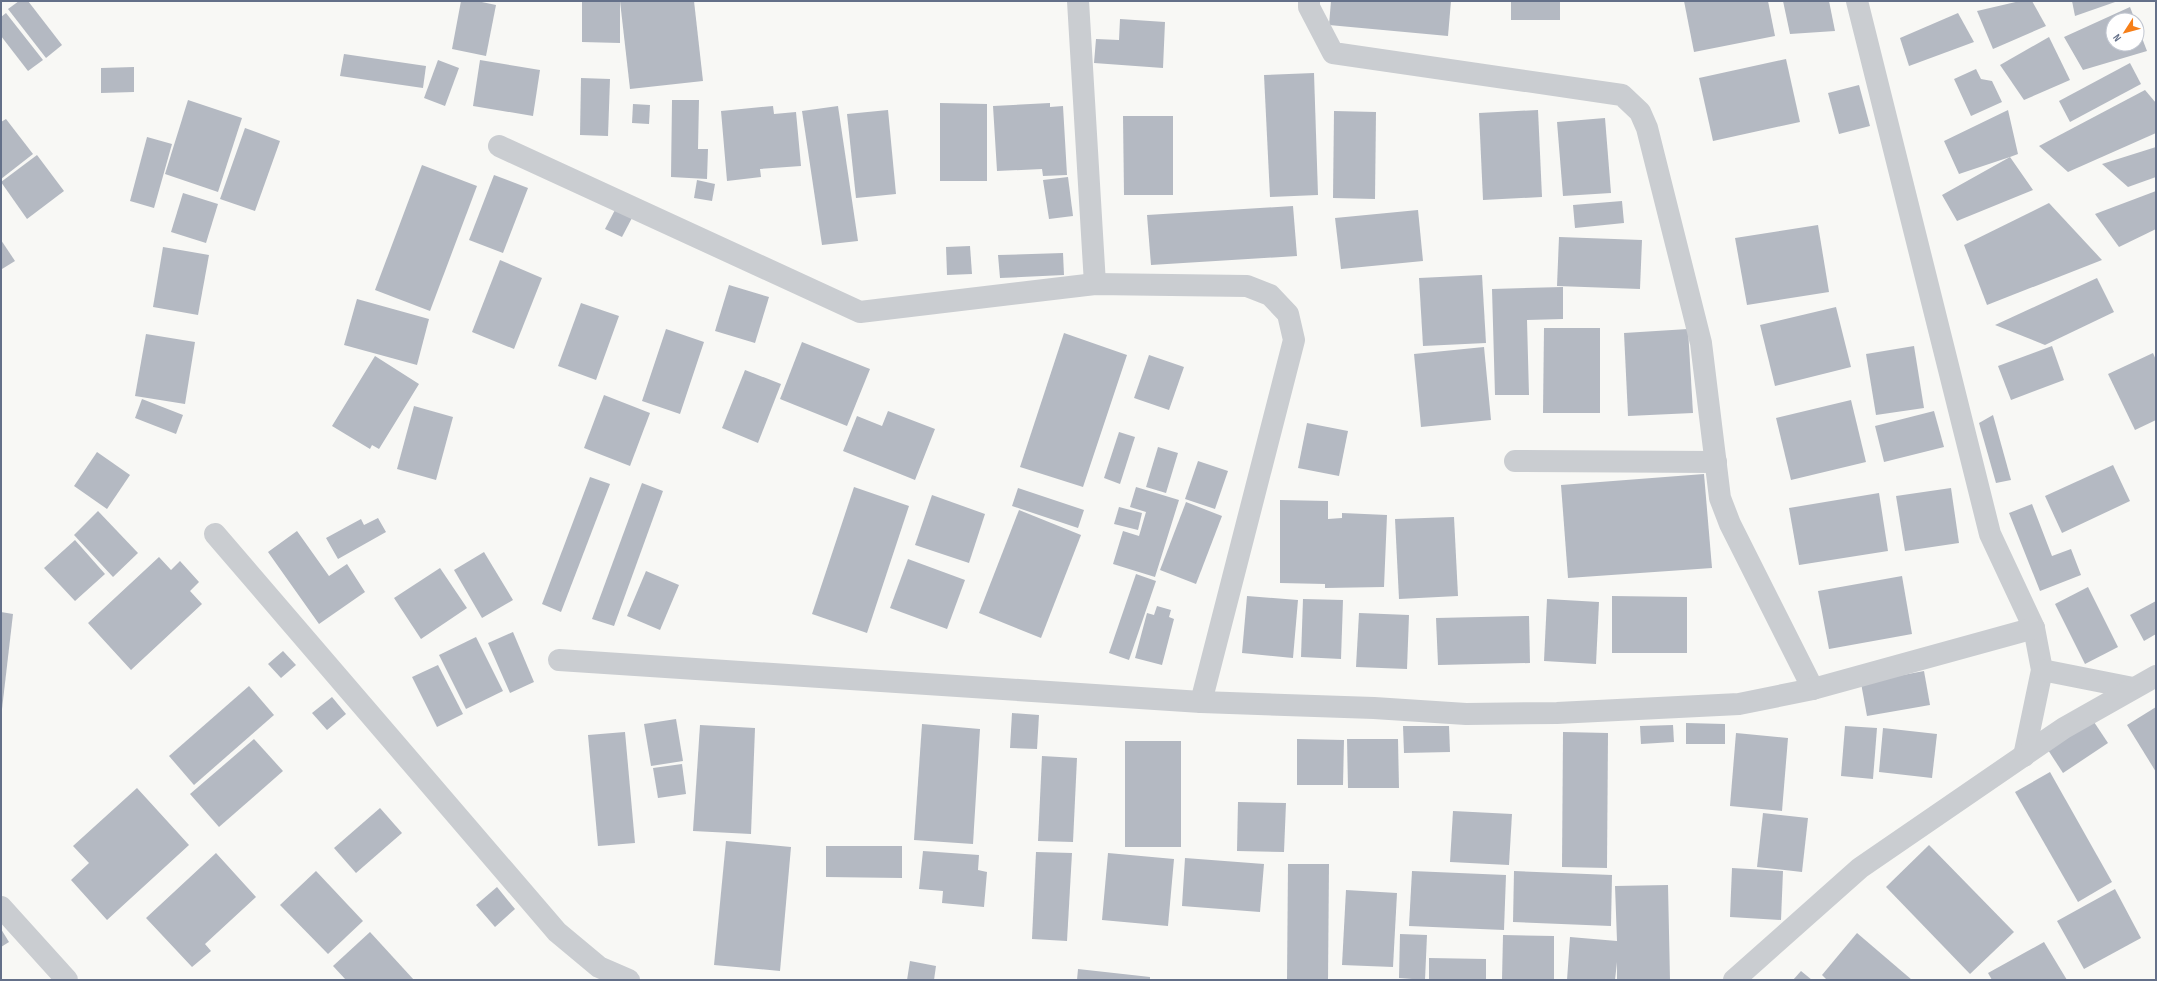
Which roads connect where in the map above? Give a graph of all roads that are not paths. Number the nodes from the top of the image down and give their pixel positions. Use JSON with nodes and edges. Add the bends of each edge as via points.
{"nodes":[{"id":1,"x":1078,"y":1,"type":"edge"},
{"id":2,"x":1309,"y":1,"type":"edge"},
{"id":3,"x":1858,"y":1,"type":"edge"},
{"id":4,"x":499,"y":146,"type":"dead end"},
{"id":5,"x":1095,"y":284,"type":"junction"},
{"id":6,"x":1515,"y":461,"type":"dead end"},
{"id":7,"x":1716,"y":462,"type":"junction"},
{"id":8,"x":215,"y":534,"type":"dead end"},
{"id":9,"x":2034,"y":628,"type":"junction"},
{"id":10,"x":559,"y":660,"type":"dead end"},
{"id":11,"x":2042,"y":670,"type":"junction"},
{"id":12,"x":2156,"y":676,"type":"edge"},
{"id":13,"x":2134,"y":688,"type":"junction"},
{"id":14,"x":1813,"y":689,"type":"junction"},
{"id":15,"x":1201,"y":702,"type":"junction"},
{"id":16,"x":2024,"y":756,"type":"junction"},
{"id":17,"x":1,"y":907,"type":"edge"},
{"id":18,"x":67,"y":980,"type":"edge"},
{"id":19,"x":629,"y":980,"type":"edge"},
{"id":20,"x":1734,"y":980,"type":"edge"}],
"edges":[{"from":1,"to":5,"type":"street"},
{"from":2,"to":7,"type":"street","via":[[1309,7],[1333,53],[1622,94],[1632,102],[1647,128],[1701,343]]},
{"from":3,"to":9,"type":"street","via":[[1990,534]]},
{"from":4,"to":5,"type":"street","via":[[860,312]]},
{"from":5,"to":15,"type":"street","via":[[1247,286],[1270,295],[1288,314],[1294,340]]},
{"from":6,"to":7,"type":"street"},
{"from":7,"to":14,"type":"street","via":[[1720,498],[1730,524]]},
{"from":8,"to":19,"type":"street","via":[[557,932],[599,967]]},
{"from":9,"to":11,"type":"street"},
{"from":9,"to":14,"type":"street"},
{"from":10,"to":15,"type":"street"},
{"from":11,"to":13,"type":"street"},
{"from":11,"to":16,"type":"street"},
{"from":12,"to":13,"type":"street"},
{"from":13,"to":16,"type":"street","via":[[2064,728]]},
{"from":14,"to":15,"type":"street","via":[[1739,704],[1557,713],[1466,714]]},
{"from":16,"to":20,"type":"street","via":[[1860,868]]},
{"from":17,"to":18,"type":"street"}]}
